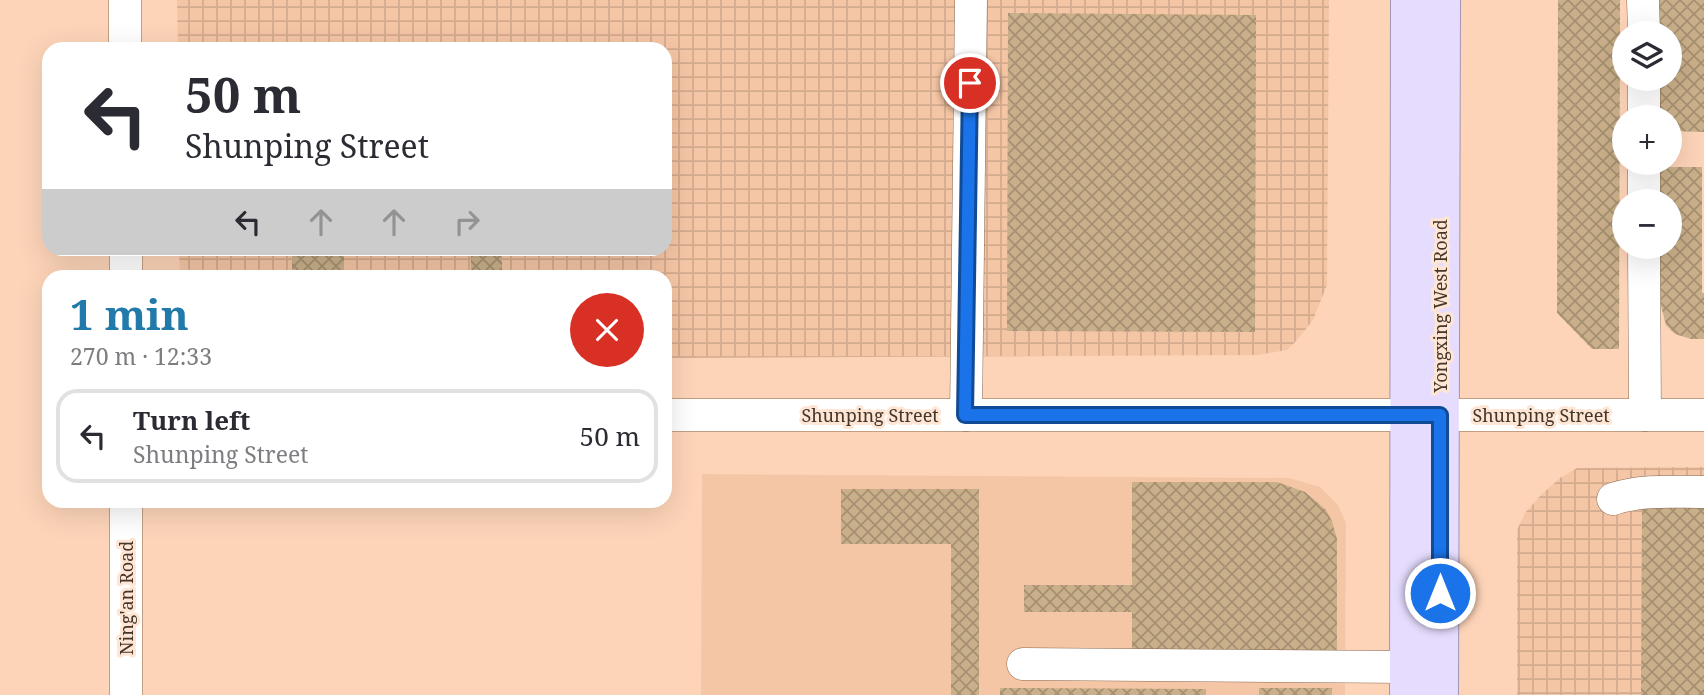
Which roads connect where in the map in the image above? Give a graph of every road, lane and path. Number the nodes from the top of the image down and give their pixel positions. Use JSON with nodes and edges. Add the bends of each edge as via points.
{"nodes":[{"id":1,"x":125,"y":0,"type":"edge"},
{"id":2,"x":971,"y":0,"type":"edge"},
{"id":3,"x":1410,"y":0,"type":"edge"},
{"id":4,"x":1441,"y":0,"type":"edge"},
{"id":5,"x":1643,"y":0,"type":"edge"},
{"id":6,"x":1644,"y":21,"type":"edge"},
{"id":7,"x":125,"y":42,"type":"edge"},
{"id":8,"x":1644,"y":259,"type":"edge"},
{"id":9,"x":672,"y":415,"type":"edge"},
{"id":10,"x":965,"y":415,"type":"junction"},
{"id":11,"x":1425,"y":415,"type":"junction"},
{"id":12,"x":1645,"y":415,"type":"junction"},
{"id":13,"x":1704,"y":415,"type":"edge"},
{"id":14,"x":1704,"y":492,"type":"edge"},
{"id":15,"x":1614,"y":499,"type":"dead end"},
{"id":16,"x":126,"y":508,"type":"edge"},
{"id":17,"x":1023,"y":664,"type":"dead end"},
{"id":18,"x":1409,"y":681,"type":"edge"},
{"id":19,"x":126,"y":695,"type":"edge"},
{"id":20,"x":1439,"y":695,"type":"edge"}],
"edges":[{"from":1,"to":7,"type":"street"},
{"from":2,"to":10,"type":"street"},
{"from":3,"to":11,"type":"main road","name":"Yongxing West Road"},
{"from":4,"to":11,"type":"main road","name":"Yongxing West Road"},
{"from":5,"to":6,"type":"street"},
{"from":8,"to":12,"type":"street"},
{"from":9,"to":10,"type":"street","name":"Shunping Street"},
{"from":10,"to":11,"type":"street","name":"Shunping Street"},
{"from":11,"to":12,"type":"street","name":"Shunping Street"},
{"from":11,"to":18,"type":"main road","name":"Yongxing West Road"},
{"from":11,"to":20,"type":"main road","name":"Yongxing West Road"},
{"from":12,"to":13,"type":"street","name":"Shunping Street"},
{"from":14,"to":15,"type":"street","via":[[1644,492]]},
{"from":16,"to":19,"type":"street","name":"Ning'an Road"},
{"from":17,"to":18,"type":"street"}]}
